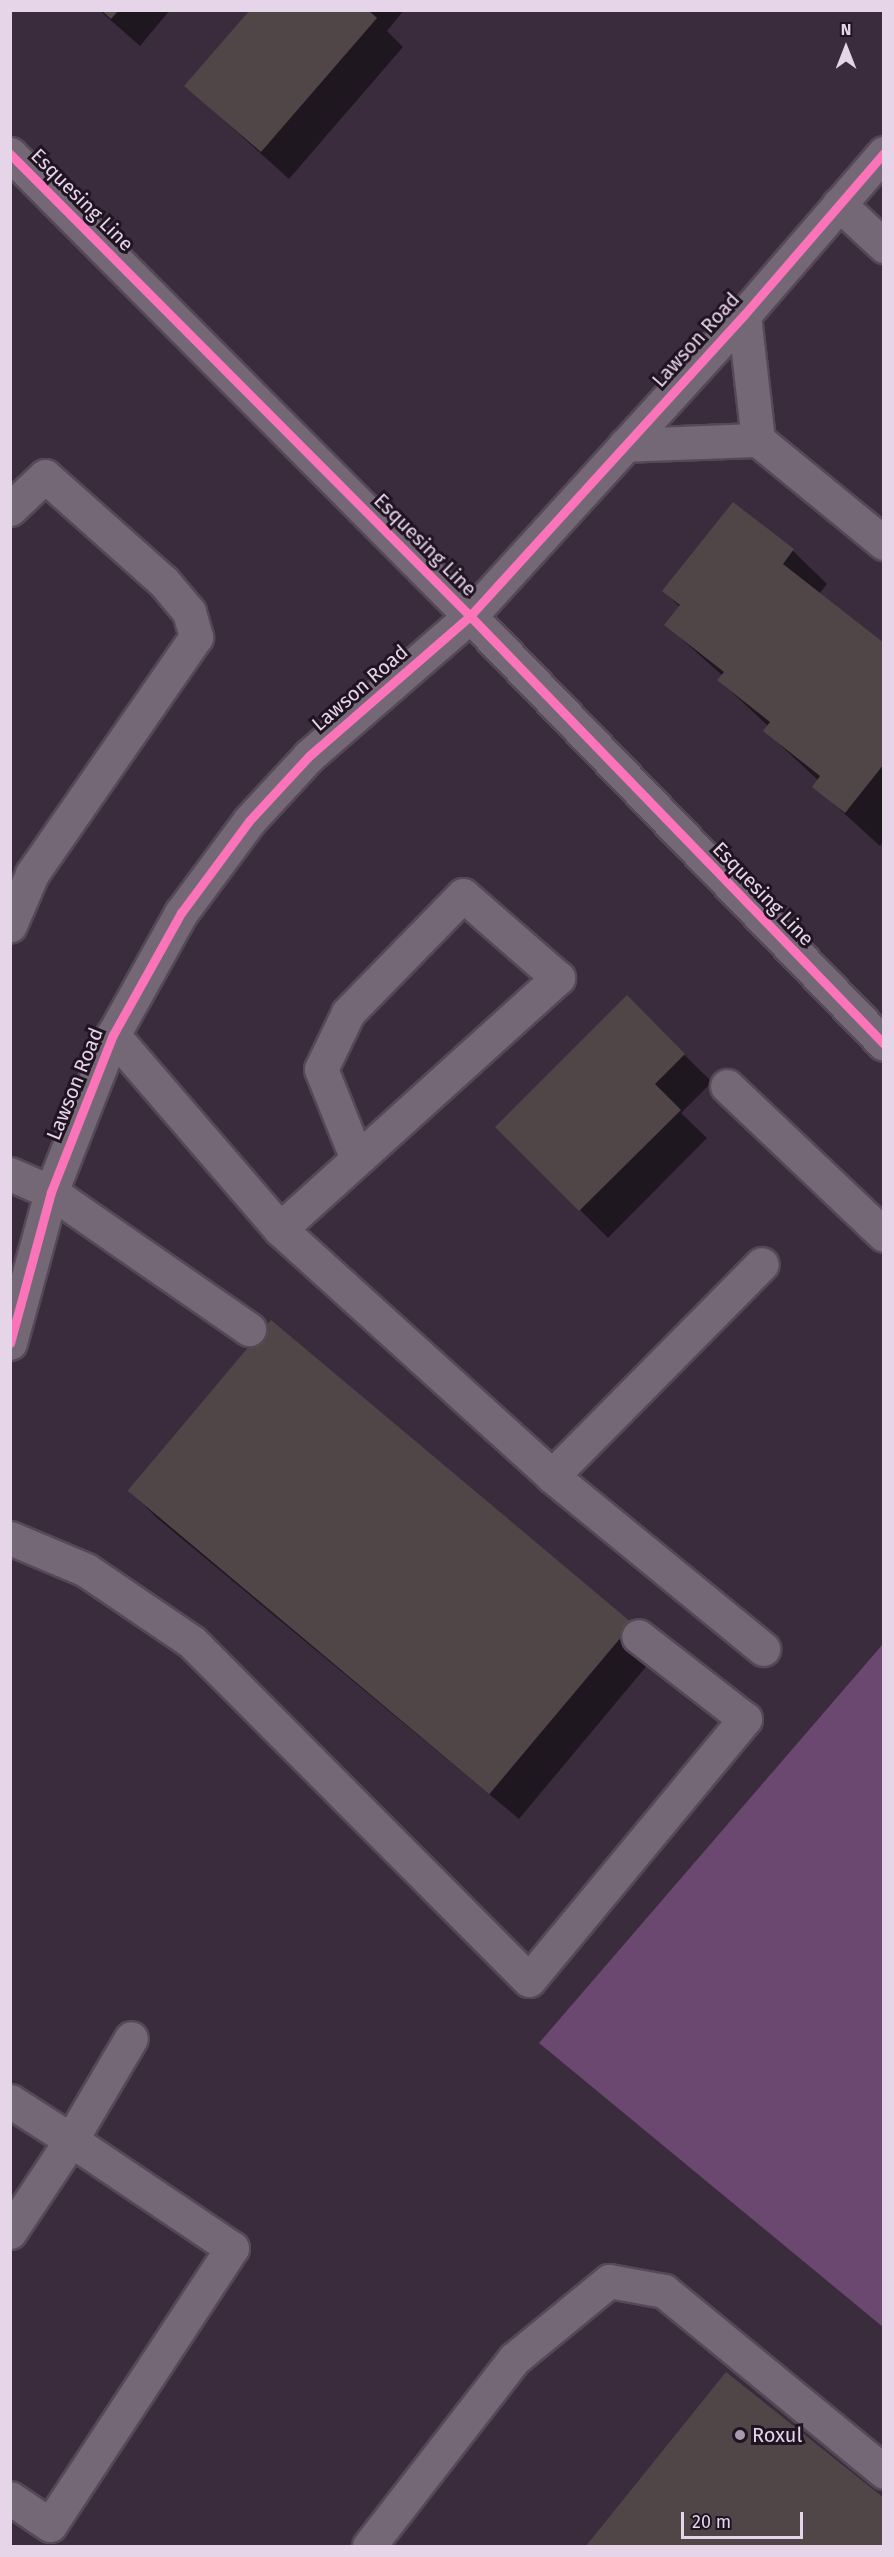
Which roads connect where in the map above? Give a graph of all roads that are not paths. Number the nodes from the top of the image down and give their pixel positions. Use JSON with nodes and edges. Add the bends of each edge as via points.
{"nodes":[{"id":1,"x":884,"y":153,"type":"edge"},
{"id":2,"x":10,"y":154,"type":"edge"},
{"id":3,"x":839,"y":204,"type":"junction"},
{"id":4,"x":884,"y":246,"type":"edge"},
{"id":5,"x":744,"y":315,"type":"junction"},
{"id":6,"x":758,"y":440,"type":"junction"},
{"id":7,"x":625,"y":445,"type":"junction"},
{"id":8,"x":10,"y":509,"type":"edge"},
{"id":9,"x":884,"y":543,"type":"edge"},
{"id":10,"x":470,"y":616,"type":"junction"},
{"id":11,"x":10,"y":925,"type":"edge"},
{"id":12,"x":878,"y":1026,"type":"edge"},
{"id":13,"x":113,"y":1035,"type":"junction"},
{"id":14,"x":728,"y":1086,"type":"dead end"},
{"id":15,"x":357,"y":1159,"type":"junction"},
{"id":16,"x":10,"y":1174,"type":"edge"},
{"id":17,"x":51,"y":1192,"type":"junction"},
{"id":18,"x":280,"y":1229,"type":"junction"},
{"id":19,"x":884,"y":1236,"type":"edge"},
{"id":20,"x":762,"y":1264,"type":"dead end"},
{"id":21,"x":249,"y":1329,"type":"dead end"},
{"id":22,"x":10,"y":1343,"type":"edge"},
{"id":23,"x":552,"y":1476,"type":"junction"},
{"id":24,"x":10,"y":1538,"type":"edge"},
{"id":25,"x":638,"y":1636,"type":"dead end"},
{"id":26,"x":763,"y":1649,"type":"dead end"},
{"id":27,"x":131,"y":2038,"type":"dead end"},
{"id":28,"x":10,"y":2101,"type":"edge"},
{"id":29,"x":71,"y":2140,"type":"junction"},
{"id":30,"x":10,"y":2232,"type":"edge"},
{"id":31,"x":884,"y":2472,"type":"edge"},
{"id":32,"x":10,"y":2498,"type":"edge"},
{"id":33,"x":369,"y":2547,"type":"edge"}],
"edges":[{"from":1,"to":3,"type":"street","name":"Lawson Road"},
{"from":2,"to":10,"type":"street","name":"Esquesing Line"},
{"from":3,"to":4,"type":"street"},
{"from":3,"to":5,"type":"street","name":"Lawson Road"},
{"from":5,"to":6,"type":"street"},
{"from":5,"to":7,"type":"street","name":"Lawson Road"},
{"from":6,"to":7,"type":"street"},
{"from":6,"to":9,"type":"street"},
{"from":7,"to":10,"type":"street","name":"Lawson Road"},
{"from":8,"to":11,"type":"street","via":[[45,476],[164,582],[189,612],[196,637],[32,874]]},
{"from":10,"to":12,"type":"street","name":"Esquesing Line"},
{"from":10,"to":13,"type":"street","name":"Lawson Road","via":[[309,756],[249,821],[181,913]]},
{"from":13,"to":17,"type":"street","name":"Lawson Road"},
{"from":13,"to":18,"type":"street"},
{"from":14,"to":19,"type":"street"},
{"from":15,"to":15,"type":"street","via":[[558,978],[463,895],[348,1013],[321,1069]]},
{"from":15,"to":18,"type":"street"},
{"from":16,"to":17,"type":"street"},
{"from":17,"to":21,"type":"street"},
{"from":17,"to":22,"type":"street","name":"Lawson Road"},
{"from":18,"to":23,"type":"street"},
{"from":20,"to":23,"type":"street"},
{"from":23,"to":26,"type":"street"},
{"from":24,"to":25,"type":"street","via":[[86,1570],[192,1642],[529,1980],[745,1719]]},
{"from":27,"to":29,"type":"street"},
{"from":28,"to":29,"type":"street"},
{"from":29,"to":30,"type":"street"},
{"from":29,"to":32,"type":"street","via":[[232,2248],[50,2525]]},
{"from":31,"to":33,"type":"street","via":[[664,2291],[609,2281],[514,2359]]}]}
